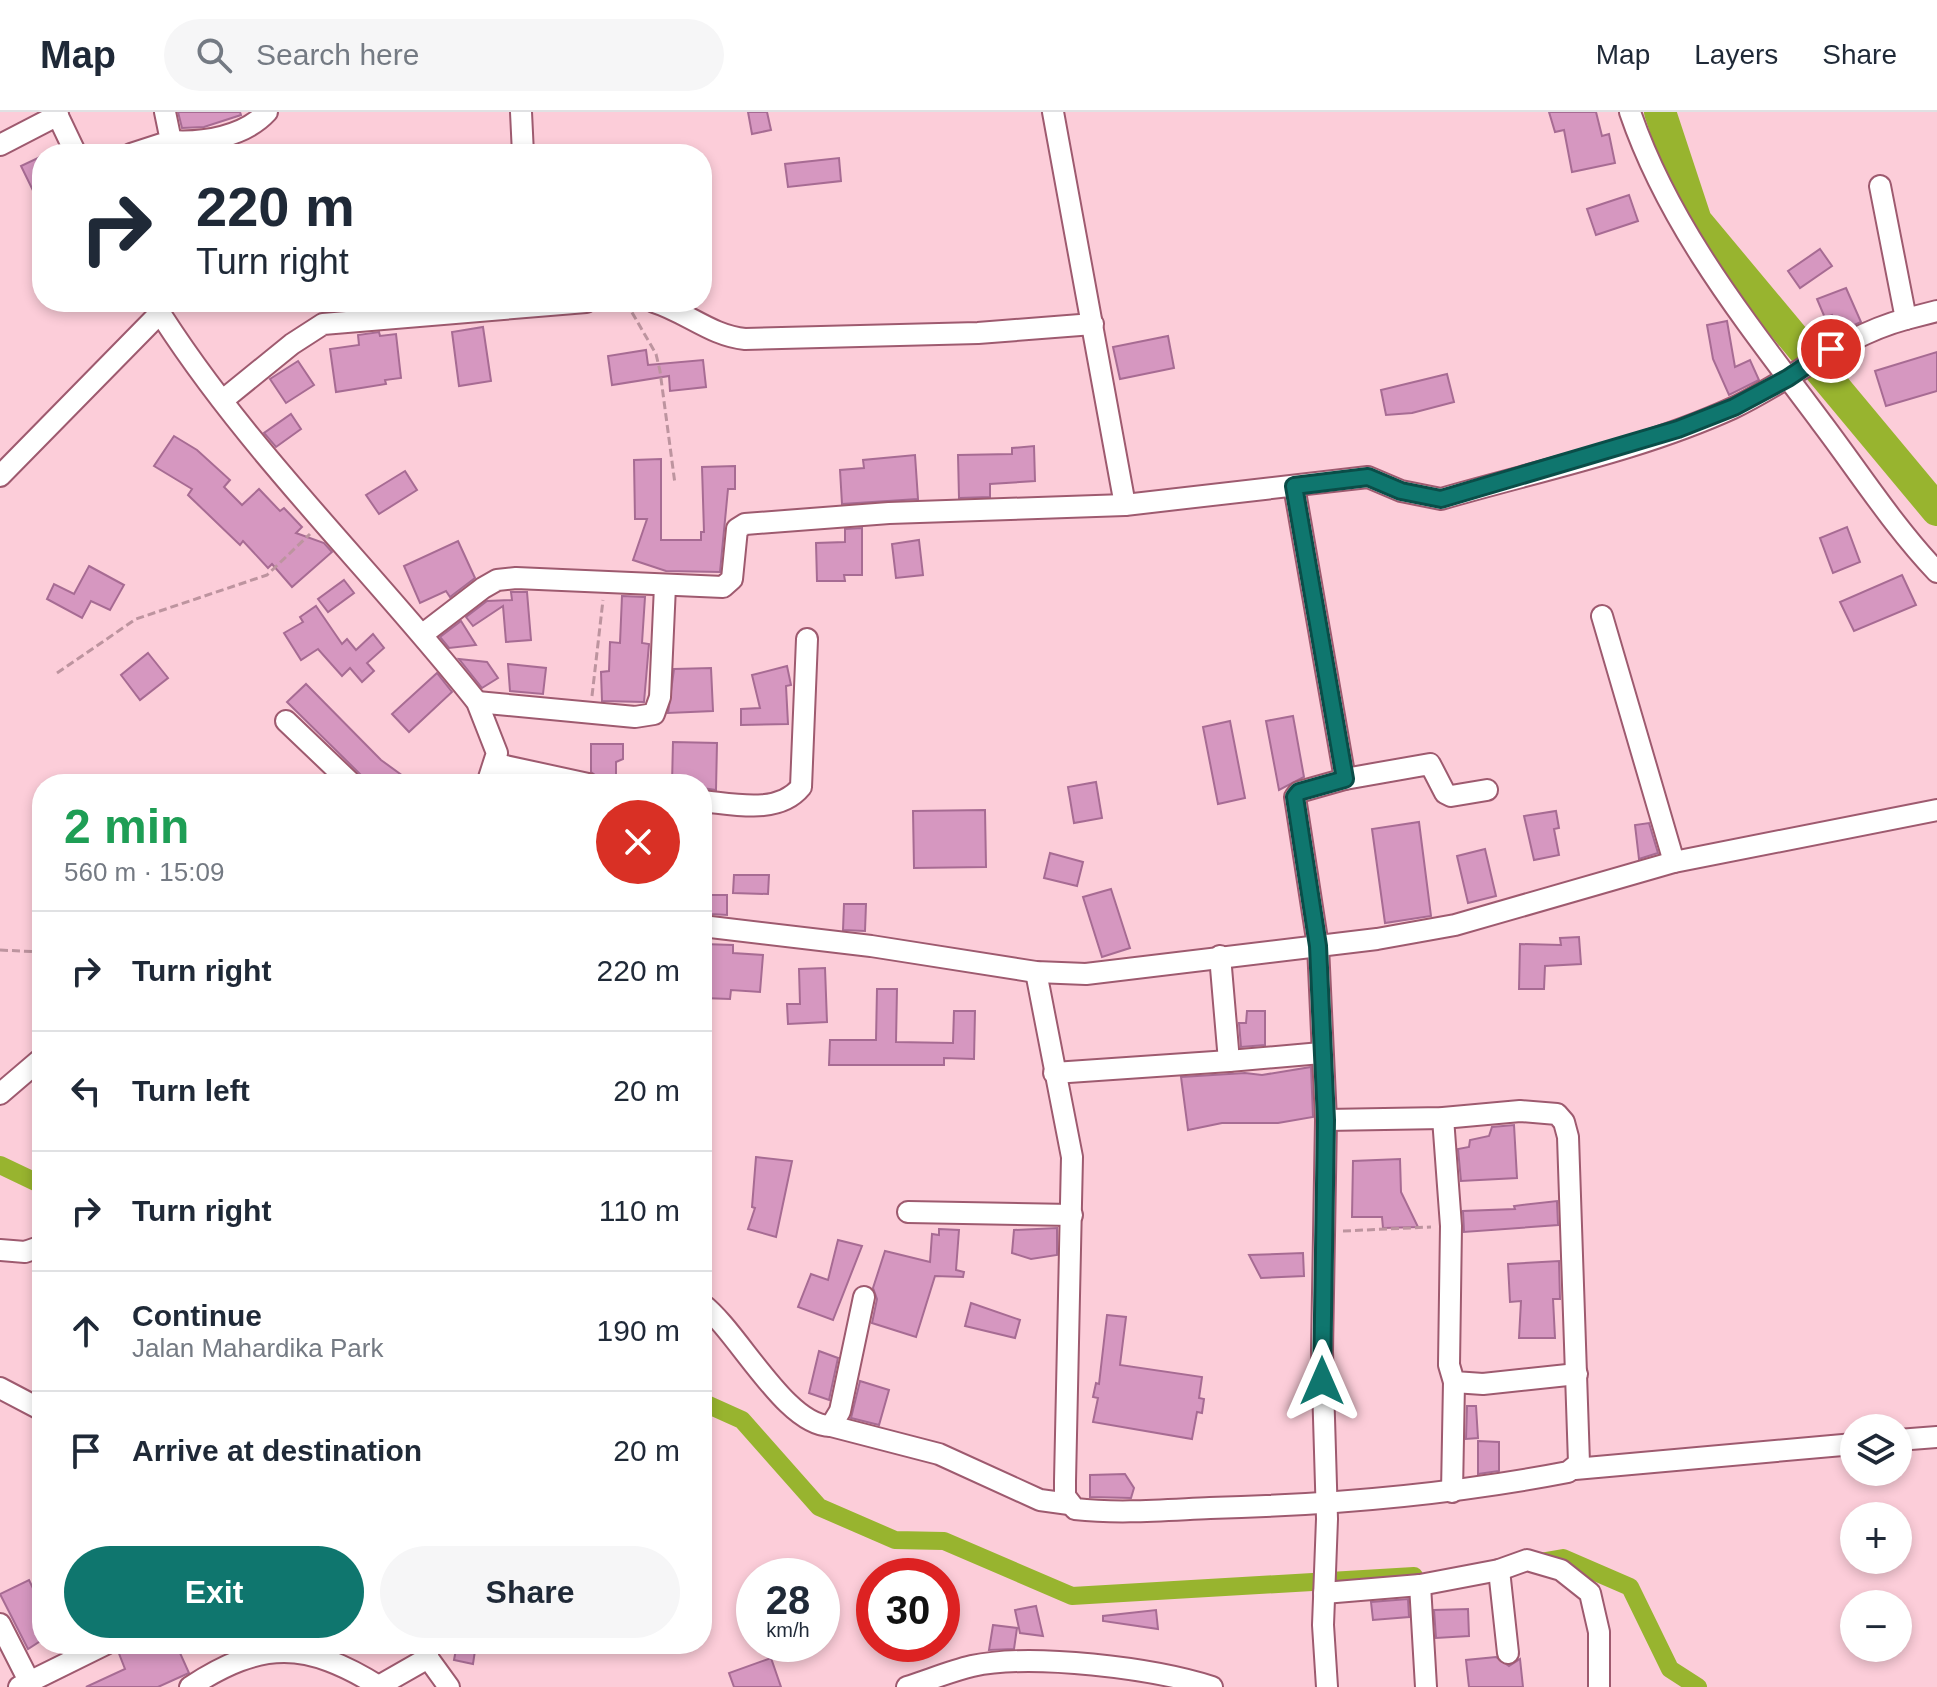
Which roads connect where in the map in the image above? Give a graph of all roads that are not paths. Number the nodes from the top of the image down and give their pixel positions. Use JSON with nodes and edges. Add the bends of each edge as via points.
{"nodes":[{"id":1,"x":165,"y":112,"type":"edge"},
{"id":2,"x":267,"y":112,"type":"edge"},
{"id":3,"x":521,"y":112,"type":"edge"},
{"id":4,"x":1053,"y":112,"type":"edge"},
{"id":5,"x":1630,"y":112,"type":"edge"},
{"id":6,"x":57,"y":114,"type":"edge"},
{"id":7,"x":171,"y":141,"type":"junction"},
{"id":8,"x":71,"y":144,"type":"edge"},
{"id":9,"x":162,"y":144,"type":"edge"},
{"id":10,"x":523,"y":144,"type":"edge"},
{"id":11,"x":0,"y":145,"type":"edge"},
{"id":12,"x":1880,"y":186,"type":"dead end"},
{"id":13,"x":1937,"y":311,"type":"edge"},
{"id":14,"x":151,"y":312,"type":"edge"},
{"id":15,"x":160,"y":312,"type":"edge"},
{"id":16,"x":441,"y":312,"type":"edge"},
{"id":17,"x":682,"y":312,"type":"edge"},
{"id":18,"x":1906,"y":319,"type":"junction"},
{"id":19,"x":1093,"y":324,"type":"junction"},
{"id":20,"x":1792,"y":375,"type":"junction"},
{"id":21,"x":223,"y":400,"type":"junction"},
{"id":22,"x":0,"y":476,"type":"edge"},
{"id":23,"x":1294,"y":486,"type":"junction"},
{"id":24,"x":1125,"y":505,"type":"junction"},
{"id":25,"x":1937,"y":572,"type":"edge"},
{"id":26,"x":665,"y":586,"type":"junction"},
{"id":27,"x":1602,"y":616,"type":"dead end"},
{"id":28,"x":423,"y":634,"type":"junction"},
{"id":29,"x":807,"y":639,"type":"dead end"},
{"id":30,"x":477,"y":702,"type":"junction"},
{"id":31,"x":286,"y":721,"type":"dead end"},
{"id":32,"x":496,"y":764,"type":"junction"},
{"id":33,"x":342,"y":774,"type":"edge"},
{"id":34,"x":492,"y":774,"type":"edge"},
{"id":35,"x":542,"y":774,"type":"edge"},
{"id":36,"x":1345,"y":779,"type":"junction"},
{"id":37,"x":1487,"y":790,"type":"dead end"},
{"id":38,"x":712,"y":802,"type":"edge"},
{"id":39,"x":1937,"y":810,"type":"edge"},
{"id":40,"x":1674,"y":862,"type":"junction"},
{"id":41,"x":712,"y":927,"type":"edge"},
{"id":42,"x":1318,"y":946,"type":"junction"},
{"id":43,"x":1220,"y":956,"type":"junction"},
{"id":44,"x":1036,"y":972,"type":"junction"},
{"id":45,"x":1321,"y":1053,"type":"junction"},
{"id":46,"x":1229,"y":1061,"type":"junction"},
{"id":47,"x":32,"y":1066,"type":"edge"},
{"id":48,"x":1054,"y":1073,"type":"junction"},
{"id":49,"x":3,"y":1089,"type":"edge"},
{"id":50,"x":1443,"y":1118,"type":"junction"},
{"id":51,"x":1326,"y":1120,"type":"junction"},
{"id":52,"x":908,"y":1212,"type":"dead end"},
{"id":53,"x":1072,"y":1215,"type":"junction"},
{"id":54,"x":0,"y":1250,"type":"edge"},
{"id":55,"x":32,"y":1250,"type":"edge"},
{"id":56,"x":864,"y":1297,"type":"dead end"},
{"id":57,"x":712,"y":1313,"type":"edge"},
{"id":58,"x":1577,"y":1374,"type":"junction"},
{"id":59,"x":1454,"y":1382,"type":"junction"},
{"id":60,"x":0,"y":1388,"type":"edge"},
{"id":61,"x":32,"y":1405,"type":"edge"},
{"id":62,"x":831,"y":1426,"type":"junction"},
{"id":63,"x":1937,"y":1437,"type":"edge"},
{"id":64,"x":1912,"y":1439,"type":"edge"},
{"id":65,"x":1840,"y":1445,"type":"edge"},
{"id":66,"x":1575,"y":1469,"type":"junction"},
{"id":67,"x":1452,"y":1492,"type":"junction"},
{"id":68,"x":1069,"y":1504,"type":"junction"},
{"id":69,"x":1327,"y":1510,"type":"junction"},
{"id":70,"x":1499,"y":1570,"type":"junction"},
{"id":71,"x":1420,"y":1585,"type":"junction"},
{"id":72,"x":1324,"y":1593,"type":"junction"},
{"id":73,"x":0,"y":1624,"type":"edge"},
{"id":74,"x":1508,"y":1653,"type":"dead end"},
{"id":75,"x":86,"y":1654,"type":"edge"},
{"id":76,"x":252,"y":1654,"type":"edge"},
{"id":77,"x":300,"y":1654,"type":"edge"},
{"id":78,"x":424,"y":1654,"type":"edge"},
{"id":79,"x":430,"y":1654,"type":"edge"},
{"id":80,"x":1120,"y":1678,"type":"edge"},
{"id":81,"x":24,"y":1684,"type":"edge"},
{"id":82,"x":190,"y":1687,"type":"edge"},
{"id":83,"x":379,"y":1687,"type":"edge"},
{"id":84,"x":449,"y":1687,"type":"edge"},
{"id":85,"x":907,"y":1687,"type":"edge"},
{"id":86,"x":1212,"y":1687,"type":"edge"},
{"id":87,"x":1327,"y":1687,"type":"edge"},
{"id":88,"x":1426,"y":1687,"type":"edge"},
{"id":89,"x":1599,"y":1687,"type":"edge"}],
"edges":[{"from":1,"to":7,"type":"street"},
{"from":2,"to":7,"type":"street","via":[[258,122],[209,140]]},
{"from":3,"to":10,"type":"street"},
{"from":4,"to":19,"type":"street"},
{"from":5,"to":20,"type":"street","via":[[1672,211],[1719,283]]},
{"from":6,"to":8,"type":"street"},
{"from":6,"to":11,"type":"street"},
{"from":7,"to":9,"type":"street"},
{"from":12,"to":18,"type":"street"},
{"from":13,"to":18,"type":"street"},
{"from":14,"to":22,"type":"street"},
{"from":15,"to":21,"type":"street"},
{"from":16,"to":21,"type":"street","via":[[323,324]]},
{"from":17,"to":19,"type":"street","via":[[725,337],[745,339],[978,333]]},
{"from":18,"to":20,"type":"street","via":[[1820,355]]},
{"from":19,"to":24,"type":"street"},
{"from":20,"to":23,"type":"street","via":[[1734,407],[1678,429],[1441,499],[1368,477]]},
{"from":20,"to":25,"type":"street"},
{"from":21,"to":28,"type":"street"},
{"from":23,"to":24,"type":"street"},
{"from":23,"to":36,"type":"street"},
{"from":24,"to":26,"type":"street","via":[[745,524],[737,529],[730,584]]},
{"from":26,"to":28,"type":"street","via":[[497,580]]},
{"from":26,"to":30,"type":"street","via":[[659,706],[646,718]]},
{"from":27,"to":40,"type":"street"},
{"from":28,"to":30,"type":"street"},
{"from":29,"to":38,"type":"street","via":[[801,787],[790,801],[773,805]]},
{"from":30,"to":32,"type":"street","via":[[495,740]]},
{"from":31,"to":33,"type":"street"},
{"from":32,"to":34,"type":"street"},
{"from":32,"to":35,"type":"street"},
{"from":36,"to":37,"type":"street","via":[[1430,764],[1451,796]]},
{"from":36,"to":42,"type":"street","via":[[1295,797]]},
{"from":39,"to":40,"type":"street"},
{"from":40,"to":42,"type":"street","via":[[1455,925]]},
{"from":41,"to":44,"type":"street"},
{"from":42,"to":43,"type":"street"},
{"from":42,"to":45,"type":"street"},
{"from":43,"to":44,"type":"street","via":[[1086,974]]},
{"from":43,"to":46,"type":"street"},
{"from":44,"to":48,"type":"street"},
{"from":45,"to":46,"type":"street"},
{"from":45,"to":51,"type":"street"},
{"from":46,"to":48,"type":"street"},
{"from":47,"to":49,"type":"street"},
{"from":48,"to":53,"type":"street","via":[[1072,1157]]},
{"from":50,"to":51,"type":"street"},
{"from":50,"to":58,"type":"street","via":[[1545,1111],[1564,1122]]},
{"from":50,"to":59,"type":"street","via":[[1451,1226],[1449,1365]]},
{"from":51,"to":69,"type":"street"},
{"from":52,"to":53,"type":"street"},
{"from":53,"to":68,"type":"street","via":[[1065,1387]]},
{"from":54,"to":55,"type":"street"},
{"from":56,"to":62,"type":"street","via":[[840,1411]]},
{"from":57,"to":62,"type":"street","via":[[784,1400],[805,1417]]},
{"from":58,"to":59,"type":"street"},
{"from":58,"to":66,"type":"street","via":[[1580,1448]]},
{"from":59,"to":67,"type":"street"},
{"from":60,"to":61,"type":"street"},
{"from":62,"to":68,"type":"street","via":[[939,1454],[1040,1500]]},
{"from":63,"to":64,"type":"street"},
{"from":65,"to":66,"type":"street"},
{"from":66,"to":67,"type":"street"},
{"from":67,"to":69,"type":"street"},
{"from":68,"to":69,"type":"street","via":[[1096,1512]]},
{"from":69,"to":72,"type":"street"},
{"from":70,"to":71,"type":"street"},
{"from":70,"to":74,"type":"street"},
{"from":70,"to":89,"type":"street","via":[[1527,1560],[1561,1570],[1590,1593],[1599,1632]]},
{"from":71,"to":72,"type":"street"},
{"from":71,"to":88,"type":"street"},
{"from":72,"to":87,"type":"street"},
{"from":73,"to":81,"type":"street"},
{"from":75,"to":81,"type":"street"},
{"from":76,"to":82,"type":"street"},
{"from":77,"to":83,"type":"street","via":[[323,1659]]},
{"from":78,"to":83,"type":"street"},
{"from":79,"to":84,"type":"street"},
{"from":80,"to":85,"type":"street","via":[[1015,1660],[972,1666]]},
{"from":80,"to":86,"type":"street","via":[[1170,1675]]}]}
